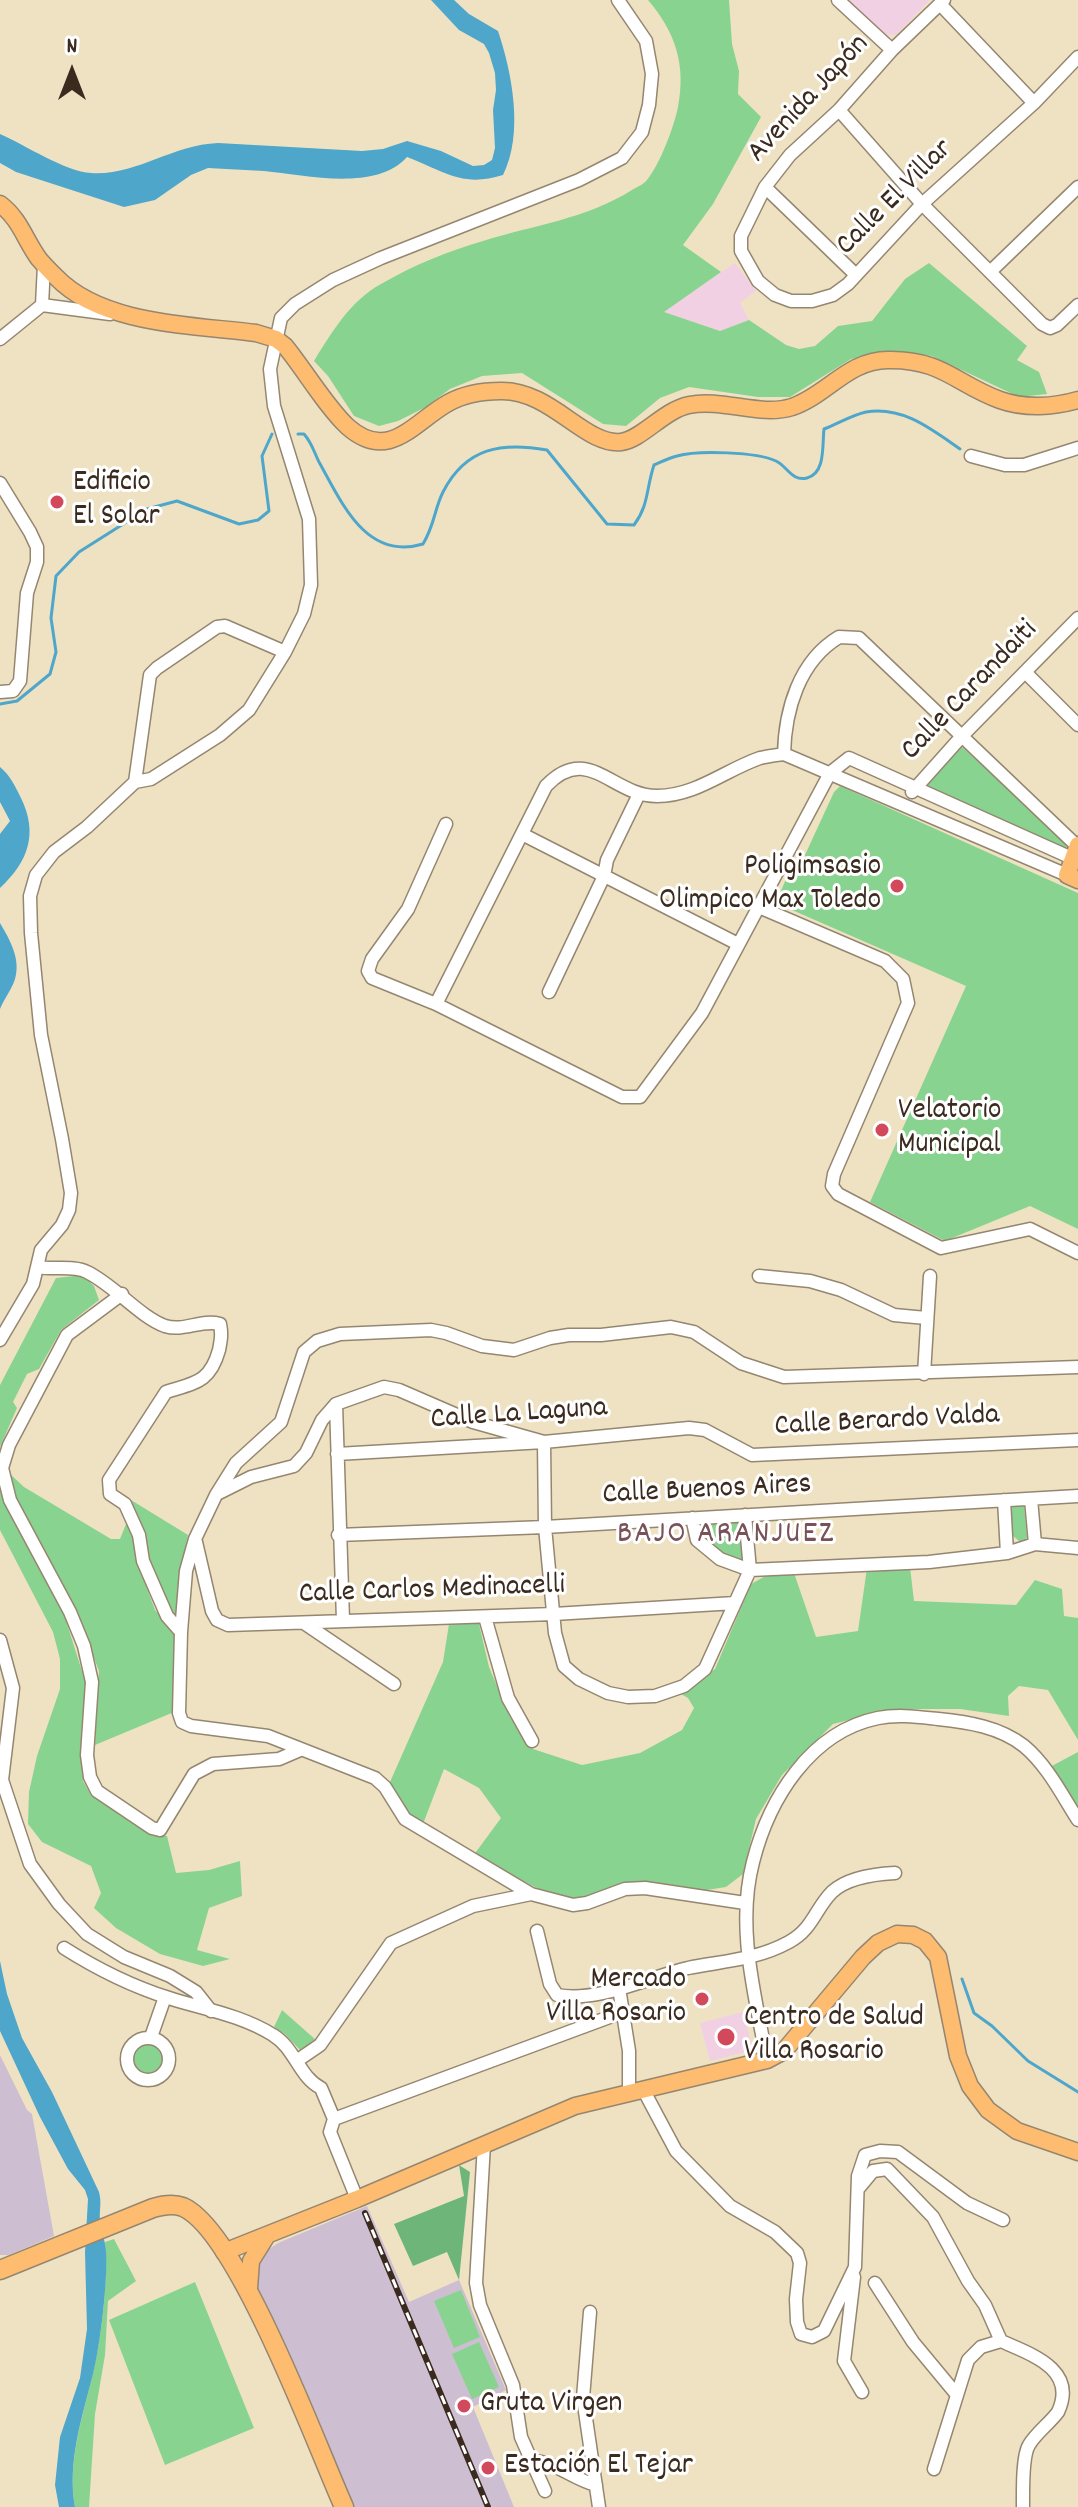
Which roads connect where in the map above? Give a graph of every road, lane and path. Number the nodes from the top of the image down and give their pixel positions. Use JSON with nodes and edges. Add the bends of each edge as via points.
{"nodes":[{"id":1,"x":618,"y":0,"type":"edge"},
{"id":2,"x":838,"y":0,"type":"edge"},
{"id":3,"x":942,"y":2,"type":"edge"},
{"id":4,"x":892,"y":50,"type":"junction"},
{"id":5,"x":1078,"y":57,"type":"edge"},
{"id":6,"x":1034,"y":103,"type":"junction"},
{"id":7,"x":839,"y":110,"type":"junction"},
{"id":8,"x":765,"y":187,"type":"junction"},
{"id":9,"x":1078,"y":187,"type":"edge"},
{"id":10,"x":0,"y":204,"type":"edge"},
{"id":11,"x":922,"y":204,"type":"junction"},
{"id":12,"x":0,"y":217,"type":"edge"},
{"id":13,"x":741,"y":251,"type":"joint"},
{"id":14,"x":41,"y":261,"type":"junction"},
{"id":15,"x":991,"y":271,"type":"junction"},
{"id":16,"x":856,"y":275,"type":"junction"},
{"id":17,"x":42,"y":305,"type":"junction"},
{"id":18,"x":1078,"y":305,"type":"edge"},
{"id":19,"x":128,"y":316,"type":"junction"},
{"id":20,"x":0,"y":339,"type":"edge"},
{"id":21,"x":280,"y":342,"type":"junction"},
{"id":22,"x":1078,"y":400,"type":"edge"},
{"id":23,"x":1078,"y":448,"type":"edge"},
{"id":24,"x":971,"y":456,"type":"dead end"},
{"id":25,"x":2,"y":493,"type":"edge"},
{"id":26,"x":1078,"y":618,"type":"edge"},
{"id":27,"x":285,"y":652,"type":"junction"},
{"id":28,"x":1026,"y":673,"type":"junction"},
{"id":29,"x":0,"y":692,"type":"edge"},
{"id":30,"x":1078,"y":725,"type":"edge"},
{"id":31,"x":962,"y":736,"type":"junction"},
{"id":32,"x":784,"y":754,"type":"junction"},
{"id":33,"x":830,"y":773,"type":"junction"},
{"id":34,"x":135,"y":782,"type":"junction"},
{"id":35,"x":914,"y":788,"type":"junction"},
{"id":36,"x":639,"y":794,"type":"junction"},
{"id":37,"x":905,"y":805,"type":"junction"},
{"id":38,"x":446,"y":824,"type":"dead end"},
{"id":39,"x":522,"y":834,"type":"junction"},
{"id":40,"x":1075,"y":861,"type":"edge"},
{"id":41,"x":604,"y":876,"type":"junction"},
{"id":42,"x":759,"y":907,"type":"junction"},
{"id":43,"x":738,"y":944,"type":"junction"},
{"id":44,"x":549,"y":992,"type":"dead end"},
{"id":45,"x":436,"y":1004,"type":"junction"},
{"id":46,"x":1078,"y":1253,"type":"edge"},
{"id":47,"x":38,"y":1267,"type":"junction"},
{"id":48,"x":759,"y":1276,"type":"dead end"},
{"id":49,"x":930,"y":1276,"type":"dead end"},
{"id":50,"x":122,"y":1294,"type":"junction"},
{"id":51,"x":926,"y":1318,"type":"junction"},
{"id":52,"x":0,"y":1340,"type":"edge"},
{"id":53,"x":1078,"y":1367,"type":"edge"},
{"id":54,"x":924,"y":1374,"type":"junction"},
{"id":55,"x":336,"y":1404,"type":"junction"},
{"id":56,"x":705,"y":1430,"type":"joint"},
{"id":57,"x":1078,"y":1440,"type":"edge"},
{"id":58,"x":544,"y":1442,"type":"junction"},
{"id":59,"x":337,"y":1454,"type":"junction"},
{"id":60,"x":216,"y":1495,"type":"junction"},
{"id":61,"x":1078,"y":1496,"type":"edge"},
{"id":62,"x":1031,"y":1499,"type":"junction"},
{"id":63,"x":1004,"y":1500,"type":"junction"},
{"id":64,"x":745,"y":1515,"type":"junction"},
{"id":65,"x":692,"y":1518,"type":"junction"},
{"id":66,"x":545,"y":1527,"type":"junction"},
{"id":67,"x":338,"y":1535,"type":"junction"},
{"id":68,"x":195,"y":1539,"type":"junction"},
{"id":69,"x":1035,"y":1544,"type":"junction"},
{"id":70,"x":1078,"y":1548,"type":"edge"},
{"id":71,"x":1007,"y":1553,"type":"junction"},
{"id":72,"x":750,"y":1570,"type":"junction"},
{"id":73,"x":735,"y":1603,"type":"junction"},
{"id":74,"x":554,"y":1614,"type":"junction"},
{"id":75,"x":485,"y":1617,"type":"junction"},
{"id":76,"x":343,"y":1620,"type":"junction"},
{"id":77,"x":303,"y":1622,"type":"junction"},
{"id":78,"x":181,"y":1632,"type":"junction"},
{"id":79,"x":0,"y":1640,"type":"edge"},
{"id":80,"x":394,"y":1684,"type":"dead end"},
{"id":81,"x":532,"y":1741,"type":"dead end"},
{"id":82,"x":300,"y":1750,"type":"junction"},
{"id":83,"x":1078,"y":1820,"type":"edge"},
{"id":84,"x":895,"y":1873,"type":"dead end"},
{"id":85,"x":531,"y":1894,"type":"junction"},
{"id":86,"x":745,"y":1903,"type":"junction"},
{"id":87,"x":537,"y":1931,"type":"dead end"},
{"id":88,"x":64,"y":1948,"type":"dead end"},
{"id":89,"x":748,"y":1959,"type":"junction"},
{"id":90,"x":619,"y":1988,"type":"junction"},
{"id":91,"x":165,"y":1997,"type":"junction"},
{"id":92,"x":211,"y":2011,"type":"junction"},
{"id":93,"x":623,"y":2012,"type":"junction"},
{"id":94,"x":151,"y":2037,"type":"dead end"},
{"id":95,"x":298,"y":2060,"type":"junction"},
{"id":96,"x":767,"y":2060,"type":"junction"},
{"id":97,"x":636,"y":2092,"type":"junction"},
{"id":98,"x":334,"y":2119,"type":"junction"},
{"id":99,"x":484,"y":2144,"type":"junction"},
{"id":100,"x":1078,"y":2152,"type":"edge"},
{"id":101,"x":858,"y":2189,"type":"junction"},
{"id":102,"x":357,"y":2199,"type":"junction"},
{"id":103,"x":1003,"y":2220,"type":"dead end"},
{"id":104,"x":267,"y":2236,"type":"junction"},
{"id":105,"x":224,"y":2252,"type":"junction"},
{"id":106,"x":855,"y":2267,"type":"junction"},
{"id":107,"x":0,"y":2270,"type":"edge"},
{"id":108,"x":875,"y":2283,"type":"dead end"},
{"id":109,"x":249,"y":2288,"type":"junction"},
{"id":110,"x":590,"y":2312,"type":"dead end"},
{"id":111,"x":1001,"y":2341,"type":"junction"},
{"id":112,"x":862,"y":2392,"type":"dead end"},
{"id":113,"x":957,"y":2395,"type":"junction"},
{"id":114,"x":531,"y":2461,"type":"junction"},
{"id":115,"x":934,"y":2469,"type":"dead end"},
{"id":116,"x":596,"y":2485,"type":"junction"},
{"id":117,"x":545,"y":2491,"type":"dead end"},
{"id":118,"x":344,"y":2507,"type":"edge"},
{"id":119,"x":599,"y":2507,"type":"edge"},
{"id":120,"x":1023,"y":2507,"type":"edge"}],
"edges":[{"from":1,"to":21,"type":"street","via":[[646,41],[652,74],[642,132],[622,158],[333,280],[286,312]]},
{"from":2,"to":4,"type":"street"},
{"from":3,"to":4,"type":"street","name":"Avenida Japón"},
{"from":3,"to":6,"type":"street"},
{"from":4,"to":7,"type":"street","name":"Avenida Japón"},
{"from":5,"to":6,"type":"street","name":"Calle El Villar"},
{"from":6,"to":11,"type":"street","name":"Calle El Villar"},
{"from":7,"to":8,"type":"street","name":"Avenida Japón","via":[[790,155]]},
{"from":7,"to":11,"type":"street"},
{"from":8,"to":13,"type":"street","name":"Avenida Japón","via":[[741,236]]},
{"from":8,"to":16,"type":"street"},
{"from":9,"to":15,"type":"street"},
{"from":10,"to":14,"type":"main road","via":[[26,233]]},
{"from":11,"to":15,"type":"street"},
{"from":11,"to":16,"type":"street","name":"Calle El Villar"},
{"from":12,"to":14,"type":"main road"},
{"from":13,"to":16,"type":"street","name":"Calle El Villar","via":[[758,281],[791,301],[833,295]]},
{"from":14,"to":17,"type":"street"},
{"from":14,"to":19,"type":"main road","via":[[75,291]]},
{"from":15,"to":18,"type":"street","via":[[1050,328]]},
{"from":17,"to":19,"type":"street"},
{"from":17,"to":20,"type":"street"},
{"from":19,"to":21,"type":"main road","via":[[256,333]]},
{"from":21,"to":22,"type":"main road","via":[[347,426],[380,441],[406,435],[462,397],[503,391],[543,401],[592,435],[617,443],[687,405],[796,406],[848,370],[886,359],[940,368],[1017,405]]},
{"from":21,"to":27,"type":"street","via":[[270,369],[274,406],[309,519],[311,565],[304,614]]},
{"from":23,"to":24,"type":"street","via":[[1024,465]]},
{"from":25,"to":29,"type":"street","via":[[30,532],[37,562],[27,593],[20,681],[13,691]]},
{"from":26,"to":28,"type":"street","name":"Calle Carandaiti"},
{"from":27,"to":34,"type":"street","via":[[249,710],[151,779]]},
{"from":27,"to":34,"type":"street","via":[[225,626],[157,668],[150,675]]},
{"from":28,"to":30,"type":"street"},
{"from":28,"to":31,"type":"street","name":"Calle Carandaiti"},
{"from":31,"to":32,"type":"street","via":[[859,638],[839,637],[815,655],[790,704]]},
{"from":31,"to":35,"type":"street","name":"Calle Carandaiti"},
{"from":31,"to":40,"type":"street"},
{"from":32,"to":33,"type":"street"},
{"from":32,"to":36,"type":"street","via":[[761,758],[679,794]]},
{"from":33,"to":35,"type":"street","via":[[849,758]]},
{"from":33,"to":37,"type":"street"},
{"from":33,"to":42,"type":"street"},
{"from":34,"to":47,"type":"street","via":[[54,852],[36,875],[30,896],[41,1035],[71,1193],[69,1210],[41,1250]]},
{"from":35,"to":37,"type":"street","name":"Calle Carandaiti"},
{"from":35,"to":40,"type":"street"},
{"from":36,"to":39,"type":"street","via":[[590,769],[570,768],[546,786]]},
{"from":36,"to":41,"type":"street"},
{"from":37,"to":40,"type":"street"},
{"from":38,"to":45,"type":"street","via":[[408,909],[368,971],[372,978]]},
{"from":39,"to":41,"type":"street"},
{"from":39,"to":45,"type":"street"},
{"from":41,"to":43,"type":"street"},
{"from":41,"to":44,"type":"street"},
{"from":42,"to":43,"type":"street"},
{"from":42,"to":46,"type":"street","via":[[885,961],[903,979],[907,992],[908,1003],[834,1174],[832,1186],[838,1194],[941,1248],[1030,1229]]},
{"from":43,"to":45,"type":"street","via":[[702,1013],[640,1097],[622,1097]]},
{"from":47,"to":50,"type":"street","via":[[85,1270]]},
{"from":47,"to":52,"type":"street"},
{"from":48,"to":51,"type":"street","via":[[810,1281],[894,1315]]},
{"from":49,"to":51,"type":"street"},
{"from":50,"to":78,"type":"street","via":[[155,1322],[184,1327],[210,1321],[220,1324],[223,1334],[206,1377],[166,1392],[109,1480],[110,1494],[125,1504],[139,1535],[143,1561],[167,1616]]},
{"from":50,"to":82,"type":"street","via":[[67,1335],[2,1468],[10,1500],[84,1646],[92,1682],[90,1777],[97,1791],[160,1830],[194,1774],[213,1764],[279,1759]]},
{"from":51,"to":54,"type":"street"},
{"from":53,"to":54,"type":"street"},
{"from":54,"to":60,"type":"street","via":[[784,1377],[741,1363],[694,1332],[671,1327],[569,1335],[514,1350],[431,1330],[340,1334],[317,1341],[304,1352],[281,1422],[236,1463]]},
{"from":55,"to":58,"type":"street","via":[[384,1387],[473,1422]]},
{"from":55,"to":59,"type":"street"},
{"from":55,"to":60,"type":"street","via":[[294,1466],[251,1477]]},
{"from":56,"to":57,"type":"street","name":"Calle Berardo Valda","via":[[752,1455]]},
{"from":56,"to":58,"type":"street","name":"Calle La Laguna"},
{"from":58,"to":59,"type":"street","name":"Calle La Laguna"},
{"from":58,"to":66,"type":"street"},
{"from":59,"to":67,"type":"street"},
{"from":60,"to":68,"type":"street"},
{"from":61,"to":62,"type":"street","name":"Calle Buenos Aires"},
{"from":62,"to":63,"type":"street","name":"Calle Buenos Aires"},
{"from":62,"to":69,"type":"street"},
{"from":63,"to":64,"type":"street","name":"Calle Buenos Aires"},
{"from":63,"to":71,"type":"street"},
{"from":64,"to":65,"type":"street","name":"Calle Buenos Aires"},
{"from":64,"to":72,"type":"street"},
{"from":65,"to":66,"type":"street","name":"Calle Buenos Aires"},
{"from":65,"to":72,"type":"street","via":[[697,1540],[720,1559]]},
{"from":66,"to":67,"type":"street","name":"Calle Buenos Aires"},
{"from":66,"to":74,"type":"street"},
{"from":67,"to":76,"type":"street"},
{"from":68,"to":77,"type":"street","name":"Calle Carlos Medinacelli","via":[[217,1620],[228,1625]]},
{"from":68,"to":78,"type":"street","via":[[186,1571]]},
{"from":69,"to":70,"type":"street"},
{"from":69,"to":71,"type":"street"},
{"from":71,"to":72,"type":"street"},
{"from":72,"to":73,"type":"street"},
{"from":73,"to":74,"type":"street","name":"Calle Carlos Medinacelli"},
{"from":73,"to":74,"type":"street","via":[[705,1669],[684,1686],[655,1696],[618,1695],[579,1679],[564,1666]]},
{"from":74,"to":75,"type":"street","name":"Calle Carlos Medinacelli"},
{"from":75,"to":76,"type":"street","name":"Calle Carlos Medinacelli"},
{"from":75,"to":81,"type":"street","via":[[508,1698]]},
{"from":76,"to":77,"type":"street","name":"Calle Carlos Medinacelli"},
{"from":77,"to":80,"type":"street"},
{"from":78,"to":82,"type":"street","via":[[182,1722],[268,1736]]},
{"from":79,"to":92,"type":"street","via":[[13,1688],[2,1780],[30,1864],[87,1934],[196,1992]]},
{"from":82,"to":85,"type":"street","via":[[375,1778],[405,1819]]},
{"from":83,"to":86,"type":"street","via":[[1041,1763],[1000,1731],[955,1721],[878,1718],[826,1741],[784,1788],[765,1820]]},
{"from":84,"to":89,"type":"street","via":[[867,1875],[832,1891],[805,1931]]},
{"from":85,"to":86,"type":"street","via":[[573,1905],[645,1888]]},
{"from":85,"to":95,"type":"street","via":[[473,1906],[391,1943],[320,2045]]},
{"from":86,"to":89,"type":"street"},
{"from":87,"to":90,"type":"street","via":[[557,1995]]},
{"from":88,"to":91,"type":"street","via":[[98,1970]]},
{"from":89,"to":90,"type":"street","via":[[689,1968]]},
{"from":89,"to":96,"type":"street"},
{"from":90,"to":93,"type":"street"},
{"from":91,"to":92,"type":"street"},
{"from":91,"to":94,"type":"street"},
{"from":92,"to":95,"type":"street","via":[[276,2036]]},
{"from":93,"to":97,"type":"street"},
{"from":93,"to":98,"type":"street"},
{"from":95,"to":98,"type":"street","via":[[308,2081],[321,2088]]},
{"from":96,"to":97,"type":"main road"},
{"from":96,"to":100,"type":"main road","via":[[784,2051],[878,1943],[897,1934],[913,1935],[938,1957],[958,2056],[970,2086],[988,2110],[1017,2131]]},
{"from":97,"to":99,"type":"main road","via":[[575,2106]]},
{"from":97,"to":106,"type":"street","via":[[676,2151],[730,2206],[775,2232],[797,2253],[801,2334],[812,2337],[824,2331]]},
{"from":98,"to":102,"type":"street","via":[[330,2132]]},
{"from":99,"to":102,"type":"main road"},
{"from":99,"to":114,"type":"street","via":[[476,2283],[513,2385],[521,2437]]},
{"from":101,"to":103,"type":"street","via":[[865,2155],[898,2152],[967,2203]]},
{"from":101,"to":106,"type":"street"},
{"from":101,"to":111,"type":"street","via":[[873,2171],[887,2169],[933,2217]]},
{"from":102,"to":104,"type":"main road"},
{"from":104,"to":105,"type":"main road"},
{"from":104,"to":109,"type":"main road","via":[[251,2261]]},
{"from":105,"to":107,"type":"highway","via":[[205,2225],[182,2206],[167,2204]]},
{"from":105,"to":109,"type":"highway"},
{"from":106,"to":112,"type":"street","via":[[844,2361]]},
{"from":108,"to":113,"type":"street","via":[[913,2342]]},
{"from":109,"to":118,"type":"highway"},
{"from":110,"to":116,"type":"street","via":[[583,2398]]},
{"from":111,"to":113,"type":"street","via":[[981,2347],[968,2360]]},
{"from":111,"to":120,"type":"street","via":[[1054,2365],[1067,2386],[1060,2410],[1027,2447]]},
{"from":113,"to":115,"type":"street"},
{"from":114,"to":116,"type":"street","via":[[559,2466]]},
{"from":114,"to":117,"type":"street"},
{"from":116,"to":119,"type":"street"}]}
